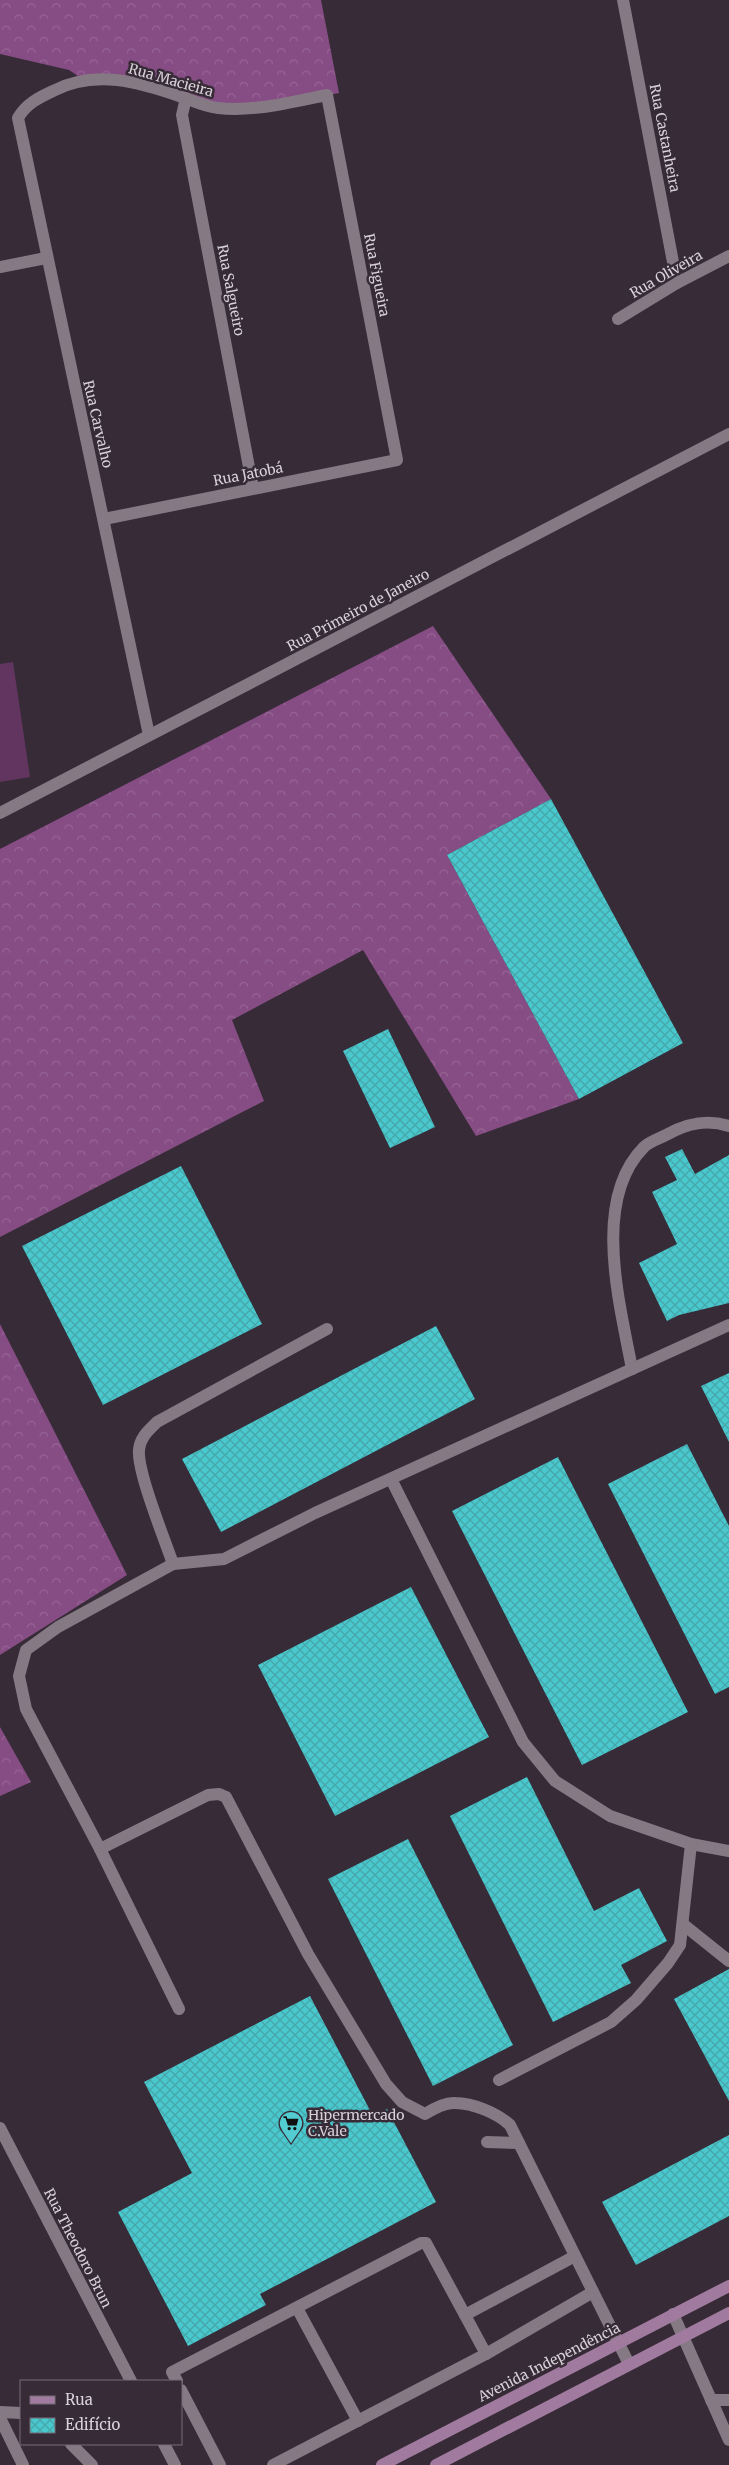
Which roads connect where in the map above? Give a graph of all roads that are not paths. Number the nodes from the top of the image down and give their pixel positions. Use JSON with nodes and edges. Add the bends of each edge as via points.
{"nodes":[{"id":1,"x":623,"y":0,"type":"edge"},
{"id":2,"x":327,"y":95,"type":"joint"},
{"id":3,"x":186,"y":98,"type":"junction"},
{"id":4,"x":18,"y":118,"type":"joint"},
{"id":5,"x":729,"y":256,"type":"edge"},
{"id":6,"x":46,"y":258,"type":"junction"},
{"id":7,"x":0,"y":266,"type":"edge"},
{"id":8,"x":677,"y":283,"type":"junction"},
{"id":9,"x":618,"y":319,"type":"dead end"},
{"id":10,"x":729,"y":434,"type":"edge"},
{"id":11,"x":397,"y":460,"type":"joint"},
{"id":12,"x":253,"y":488,"type":"junction"},
{"id":13,"x":104,"y":519,"type":"junction"},
{"id":14,"x":150,"y":735,"type":"junction"},
{"id":15,"x":0,"y":813,"type":"edge"},
{"id":16,"x":729,"y":1126,"type":"edge"},
{"id":17,"x":729,"y":1325,"type":"edge"},
{"id":18,"x":327,"y":1329,"type":"dead end"},
{"id":19,"x":632,"y":1369,"type":"junction"},
{"id":20,"x":391,"y":1479,"type":"junction"},
{"id":21,"x":173,"y":1564,"type":"junction"},
{"id":22,"x":691,"y":1844,"type":"junction"},
{"id":23,"x":100,"y":1849,"type":"junction"},
{"id":24,"x":729,"y":1851,"type":"edge"},
{"id":25,"x":684,"y":1925,"type":"junction"},
{"id":26,"x":729,"y":1961,"type":"edge"},
{"id":27,"x":179,"y":2009,"type":"dead end"},
{"id":28,"x":499,"y":2080,"type":"dead end"},
{"id":29,"x":0,"y":2128,"type":"edge"},
{"id":30,"x":487,"y":2142,"type":"dead end"},
{"id":31,"x":519,"y":2143,"type":"junction"},
{"id":32,"x":575,"y":2256,"type":"junction"},
{"id":33,"x":729,"y":2286,"type":"edge"},
{"id":34,"x":593,"y":2292,"type":"junction"},
{"id":35,"x":297,"y":2308,"type":"junction"},
{"id":36,"x":729,"y":2313,"type":"edge"},
{"id":37,"x":673,"y":2314,"type":"junction"},
{"id":38,"x":465,"y":2315,"type":"junction"},
{"id":39,"x":683,"y":2335,"type":"junction"},
{"id":40,"x":618,"y":2343,"type":"junction"},
{"id":41,"x":486,"y":2354,"type":"junction"},
{"id":42,"x":629,"y":2364,"type":"junction"},
{"id":43,"x":130,"y":2380,"type":"edge"},
{"id":44,"x":176,"y":2380,"type":"edge"},
{"id":45,"x":182,"y":2392,"type":"edge"},
{"id":46,"x":711,"y":2400,"type":"junction"},
{"id":47,"x":729,"y":2400,"type":"edge"},
{"id":48,"x":0,"y":2412,"type":"edge"},
{"id":49,"x":20,"y":2413,"type":"edge"},
{"id":50,"x":0,"y":2418,"type":"edge"},
{"id":51,"x":358,"y":2421,"type":"junction"},
{"id":52,"x":729,"y":2440,"type":"edge"},
{"id":53,"x":72,"y":2445,"type":"edge"},
{"id":54,"x":165,"y":2445,"type":"edge"},
{"id":55,"x":386,"y":2464,"type":"edge"},
{"id":56,"x":23,"y":2465,"type":"edge"},
{"id":57,"x":92,"y":2465,"type":"edge"},
{"id":58,"x":175,"y":2465,"type":"edge"},
{"id":59,"x":220,"y":2465,"type":"edge"},
{"id":60,"x":273,"y":2465,"type":"edge"},
{"id":61,"x":436,"y":2465,"type":"edge"}],
"edges":[{"from":1,"to":8,"type":"street","name":"Rua Castanheira"},
{"from":2,"to":3,"type":"street","name":"Rua Macieira","via":[[235,109],[215,108]]},
{"from":2,"to":11,"type":"street","name":"Rua Figueira"},
{"from":3,"to":4,"type":"street","name":"Rua Macieira","via":[[106,78],[84,80],[42,96],[24,108]]},
{"from":3,"to":12,"type":"street","name":"Rua Salgueiro","via":[[182,115]]},
{"from":4,"to":6,"type":"street","name":"Rua Carvalho"},
{"from":5,"to":8,"type":"street","name":"Rua Oliveira"},
{"from":6,"to":7,"type":"street"},
{"from":6,"to":13,"type":"street","name":"Rua Carvalho"},
{"from":8,"to":9,"type":"street","name":"Rua Oliveira"},
{"from":10,"to":14,"type":"street","name":"Rua Primeiro de Janeiro"},
{"from":11,"to":12,"type":"street","name":"Rua Jatobá"},
{"from":12,"to":13,"type":"street","name":"Rua Jatobá"},
{"from":13,"to":14,"type":"street","name":"Rua Carvalho"},
{"from":14,"to":15,"type":"street","name":"Rua Primeiro de Janeiro"},
{"from":16,"to":19,"type":"street","via":[[715,1122],[685,1125],[645,1146],[623,1177],[614,1216],[616,1281]]},
{"from":17,"to":19,"type":"street"},
{"from":18,"to":21,"type":"street","via":[[157,1422],[143,1436],[139,1450],[143,1472]]},
{"from":19,"to":20,"type":"street"},
{"from":20,"to":21,"type":"street","via":[[224,1559]]},
{"from":20,"to":22,"type":"street","via":[[523,1742],[554,1781],[610,1816]]},
{"from":21,"to":23,"type":"street","via":[[58,1627],[26,1650],[19,1676],[26,1709]]},
{"from":22,"to":24,"type":"street"},
{"from":22,"to":25,"type":"street"},
{"from":23,"to":27,"type":"street"},
{"from":23,"to":31,"type":"street","via":[[208,1795],[226,1797],[308,1954],[386,2084],[402,2102],[425,2114],[453,2102],[474,2106],[503,2119]]},
{"from":25,"to":26,"type":"street"},
{"from":25,"to":28,"type":"street","via":[[680,1945],[668,1963],[636,2000],[611,2022]]},
{"from":29,"to":43,"type":"street","name":"Rua Theodoro Brun"},
{"from":30,"to":31,"type":"street"},
{"from":31,"to":32,"type":"street"},
{"from":32,"to":34,"type":"street"},
{"from":32,"to":38,"type":"street"},
{"from":33,"to":37,"type":"main road","name":"Avenida Independência"},
{"from":34,"to":40,"type":"street"},
{"from":34,"to":41,"type":"street"},
{"from":35,"to":38,"type":"street","via":[[426,2243]]},
{"from":35,"to":44,"type":"street","via":[[172,2372]]},
{"from":35,"to":51,"type":"street"},
{"from":36,"to":39,"type":"main road"},
{"from":37,"to":39,"type":"street"},
{"from":37,"to":40,"type":"main road","name":"Avenida Independência"},
{"from":38,"to":41,"type":"street"},
{"from":39,"to":42,"type":"main road"},
{"from":39,"to":46,"type":"street"},
{"from":40,"to":42,"type":"street"},
{"from":40,"to":55,"type":"main road","name":"Avenida Independência"},
{"from":41,"to":51,"type":"street"},
{"from":42,"to":61,"type":"main road"},
{"from":45,"to":59,"type":"street"},
{"from":46,"to":47,"type":"street"},
{"from":46,"to":52,"type":"street"},
{"from":48,"to":49,"type":"street"},
{"from":50,"to":56,"type":"street"},
{"from":51,"to":60,"type":"street"},
{"from":53,"to":57,"type":"street"},
{"from":54,"to":58,"type":"street"}]}
